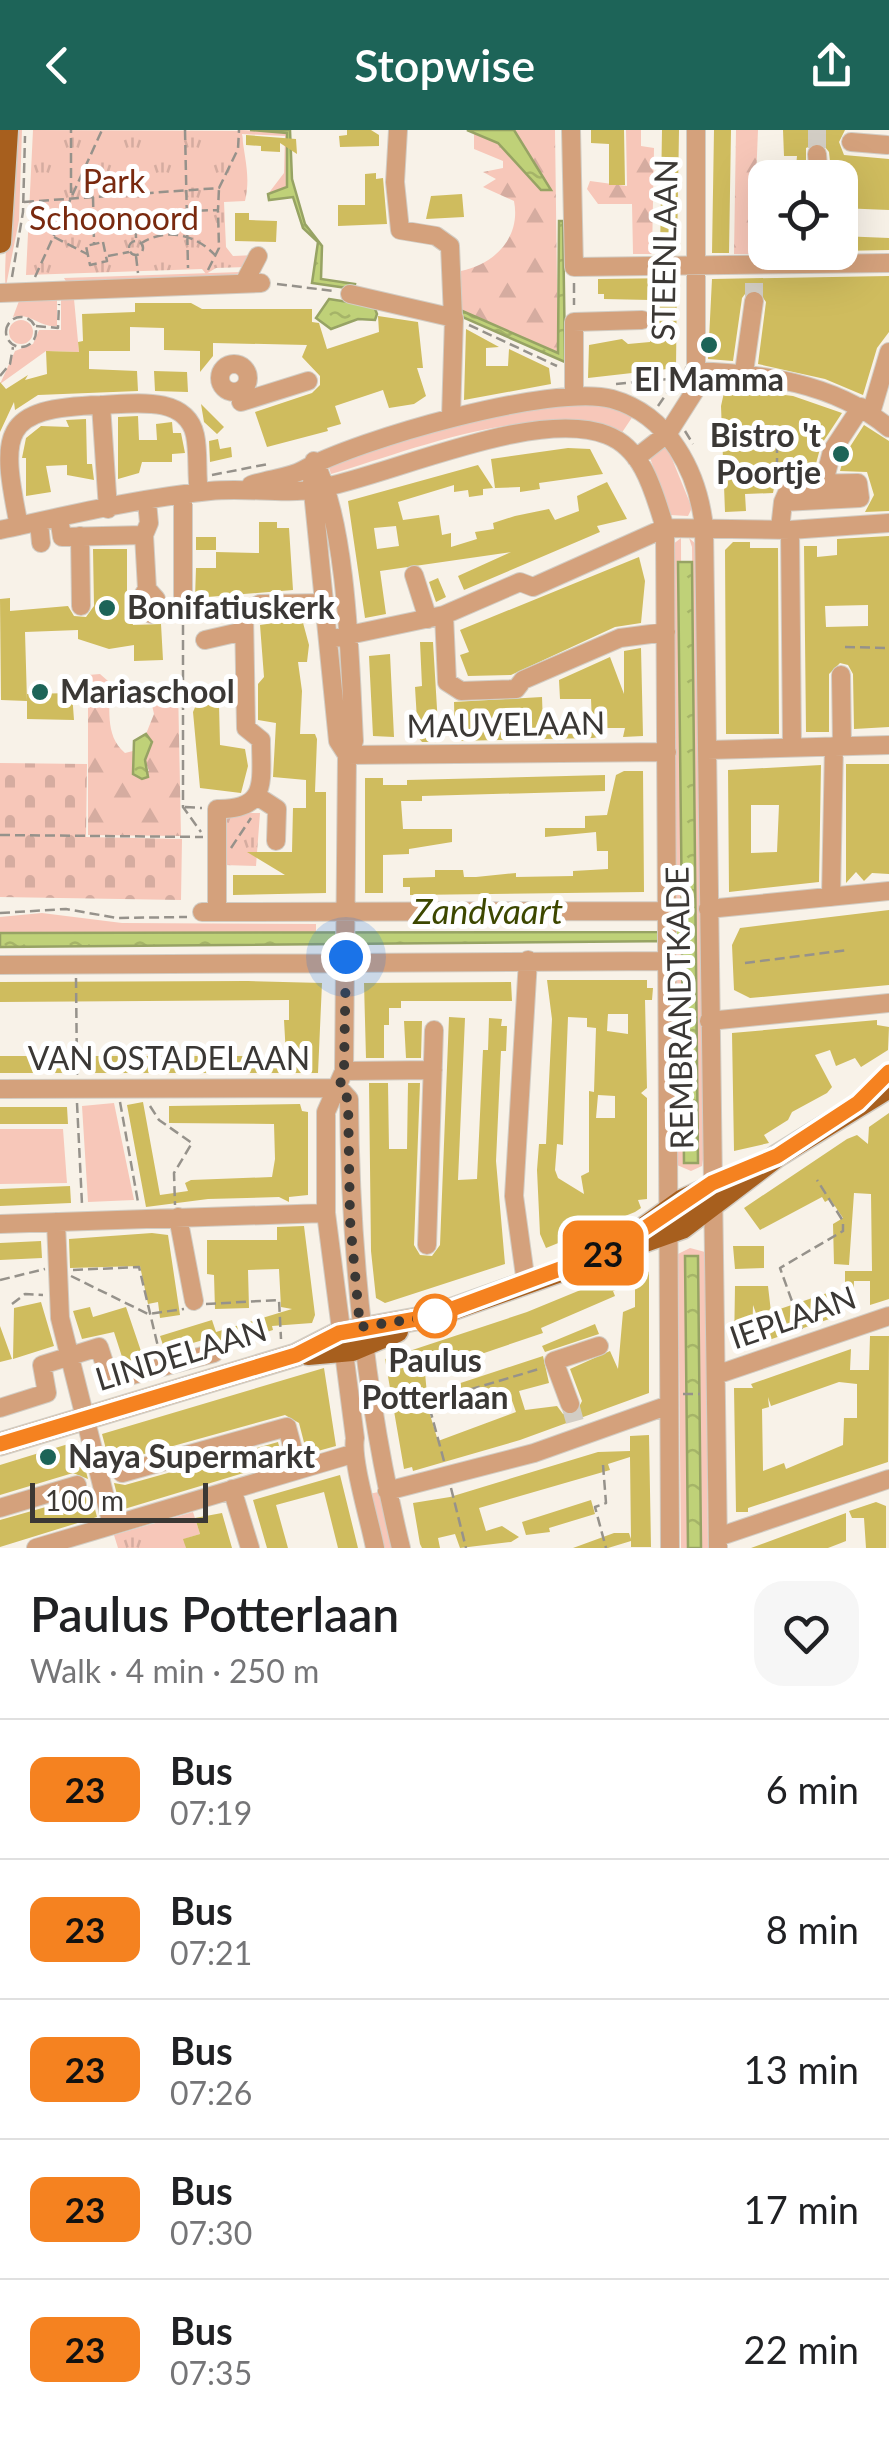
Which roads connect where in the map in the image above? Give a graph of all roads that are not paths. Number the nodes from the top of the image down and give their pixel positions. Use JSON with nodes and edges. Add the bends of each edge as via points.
{"nodes":[{"id":1,"x":7,"y":130,"type":"edge"},
{"id":2,"x":398,"y":130,"type":"edge"},
{"id":3,"x":571,"y":130,"type":"edge"},
{"id":4,"x":696,"y":130,"type":"edge"},
{"id":5,"x":817,"y":154,"type":"tunnel mouth"},
{"id":6,"x":818,"y":160,"type":"edge"},
{"id":7,"x":0,"y":242,"type":"edge"},
{"id":8,"x":258,"y":256,"type":"dead end"},
{"id":9,"x":858,"y":261,"type":"edge"},
{"id":10,"x":889,"y":263,"type":"edge"},
{"id":11,"x":694,"y":266,"type":"junction"},
{"id":12,"x":763,"y":270,"type":"edge"},
{"id":13,"x":4,"y":293,"type":"edge"},
{"id":14,"x":350,"y":294,"type":"road end"},
{"id":15,"x":754,"y":302,"type":"tunnel mouth"},
{"id":16,"x":453,"y":318,"type":"junction"},
{"id":17,"x":642,"y":320,"type":"dead end"},
{"id":18,"x":889,"y":352,"type":"edge"},
{"id":19,"x":688,"y":370,"type":"junction"},
{"id":20,"x":744,"y":372,"type":"junction"},
{"id":21,"x":308,"y":381,"type":"dead end"},
{"id":22,"x":574,"y":396,"type":"junction"},
{"id":23,"x":239,"y":397,"type":"dead end"},
{"id":24,"x":102,"y":405,"type":"junction"},
{"id":25,"x":866,"y":410,"type":"junction"},
{"id":26,"x":451,"y":417,"type":"junction"},
{"id":27,"x":657,"y":421,"type":"junction"},
{"id":28,"x":889,"y":428,"type":"edge"},
{"id":29,"x":636,"y":458,"type":"junction"},
{"id":30,"x":314,"y":461,"type":"junction"},
{"id":31,"x":824,"y":482,"type":"junction"},
{"id":32,"x":246,"y":488,"type":"junction"},
{"id":33,"x":319,"y":488,"type":"junction"},
{"id":34,"x":787,"y":493,"type":"junction"},
{"id":35,"x":191,"y":494,"type":"junction"},
{"id":36,"x":147,"y":502,"type":"junction"},
{"id":37,"x":108,"y":509,"type":"junction"},
{"id":38,"x":59,"y":518,"type":"junction"},
{"id":39,"x":39,"y":522,"type":"junction"},
{"id":40,"x":889,"y":522,"type":"edge"},
{"id":41,"x":20,"y":526,"type":"junction"},
{"id":42,"x":704,"y":527,"type":"junction"},
{"id":43,"x":665,"y":528,"type":"junction"},
{"id":44,"x":0,"y":530,"type":"edge"},
{"id":45,"x":785,"y":530,"type":"junction"},
{"id":46,"x":144,"y":535,"type":"junction"},
{"id":47,"x":80,"y":536,"type":"junction"},
{"id":48,"x":41,"y":543,"type":"dead end"},
{"id":49,"x":414,"y":575,"type":"dead end"},
{"id":50,"x":147,"y":589,"type":"dead end"},
{"id":51,"x":325,"y":603,"type":"junction"},
{"id":52,"x":183,"y":605,"type":"road end"},
{"id":53,"x":81,"y":606,"type":"dead end"},
{"id":54,"x":436,"y":617,"type":"junction"},
{"id":55,"x":244,"y":622,"type":"junction"},
{"id":56,"x":666,"y":632,"type":"junction"},
{"id":57,"x":339,"y":638,"type":"junction"},
{"id":58,"x":205,"y":640,"type":"dead end"},
{"id":59,"x":841,"y":675,"type":"dead end"},
{"id":60,"x":889,"y":745,"type":"edge"},
{"id":61,"x":838,"y":746,"type":"junction"},
{"id":62,"x":792,"y":747,"type":"junction"},
{"id":63,"x":706,"y":750,"type":"junction"},
{"id":64,"x":666,"y":752,"type":"junction"},
{"id":65,"x":347,"y":755,"type":"junction"},
{"id":66,"x":254,"y":800,"type":"junction"},
{"id":67,"x":276,"y":842,"type":"dead end"},
{"id":68,"x":889,"y":891,"type":"edge"},
{"id":69,"x":830,"y":897,"type":"junction"},
{"id":70,"x":708,"y":909,"type":"junction"},
{"id":71,"x":347,"y":920,"type":"junction"},
{"id":72,"x":668,"y":936,"type":"junction"},
{"id":73,"x":346,"y":960,"type":"junction"},
{"id":74,"x":528,"y":960,"type":"junction"},
{"id":75,"x":0,"y":965,"type":"edge"},
{"id":76,"x":889,"y":1002,"type":"edge"},
{"id":77,"x":709,"y":1021,"type":"junction"},
{"id":78,"x":434,"y":1030,"type":"dead end"},
{"id":79,"x":433,"y":1070,"type":"junction"},
{"id":80,"x":342,"y":1079,"type":"junction"},
{"id":81,"x":0,"y":1089,"type":"edge"},
{"id":82,"x":881,"y":1090,"type":"edge"},
{"id":83,"x":777,"y":1156,"type":"junction"},
{"id":84,"x":712,"y":1183,"type":"junction"},
{"id":85,"x":671,"y":1207,"type":"junction"},
{"id":86,"x":713,"y":1208,"type":"junction"},
{"id":87,"x":326,"y":1212,"type":"junction"},
{"id":88,"x":179,"y":1217,"type":"junction"},
{"id":89,"x":56,"y":1222,"type":"junction"},
{"id":90,"x":0,"y":1224,"type":"edge"},
{"id":91,"x":669,"y":1234,"type":"junction"},
{"id":92,"x":427,"y":1246,"type":"dead end"},
{"id":93,"x":614,"y":1249,"type":"junction"},
{"id":94,"x":526,"y":1277,"type":"junction"},
{"id":95,"x":194,"y":1301,"type":"dead end"},
{"id":96,"x":889,"y":1316,"type":"edge"},
{"id":97,"x":351,"y":1340,"type":"junction"},
{"id":98,"x":598,"y":1346,"type":"dead end"},
{"id":99,"x":214,"y":1353,"type":"dead end"},
{"id":100,"x":70,"y":1356,"type":"junction"},
{"id":101,"x":716,"y":1376,"type":"junction"},
{"id":102,"x":676,"y":1399,"type":"junction"},
{"id":103,"x":0,"y":1408,"type":"edge"},
{"id":104,"x":85,"y":1418,"type":"junction"},
{"id":105,"x":575,"y":1421,"type":"junction"},
{"id":106,"x":0,"y":1444,"type":"edge"},
{"id":107,"x":352,"y":1454,"type":"junction"},
{"id":108,"x":298,"y":1468,"type":"junction"},
{"id":109,"x":100,"y":1479,"type":"junction"},
{"id":110,"x":889,"y":1480,"type":"edge"},
{"id":111,"x":232,"y":1489,"type":"junction"},
{"id":112,"x":387,"y":1491,"type":"junction"},
{"id":113,"x":0,"y":1508,"type":"edge"},
{"id":114,"x":112,"y":1525,"type":"junction"},
{"id":115,"x":718,"y":1543,"type":"edge"},
{"id":116,"x":36,"y":1548,"type":"edge"},
{"id":117,"x":250,"y":1548,"type":"edge"},
{"id":118,"x":375,"y":1548,"type":"edge"},
{"id":119,"x":402,"y":1548,"type":"edge"},
{"id":120,"x":670,"y":1548,"type":"edge"}],
"edges":[{"from":1,"to":7,"type":"main road"},
{"from":2,"to":16,"type":"street","via":[[400,230],[436,236],[450,246]]},
{"from":3,"to":11,"type":"street","via":[[574,267]]},
{"from":4,"to":11,"type":"street","name":"STEENLAAN"},
{"from":5,"to":6,"type":"street"},
{"from":8,"to":13,"type":"street","via":[[252,283],[29,282]]},
{"from":9,"to":10,"type":"street"},
{"from":11,"to":12,"type":"street"},
{"from":11,"to":19,"type":"street","name":"STEENLAAN"},
{"from":14,"to":16,"type":"street"},
{"from":15,"to":20,"type":"street"},
{"from":16,"to":26,"type":"street"},
{"from":17,"to":22,"type":"street","via":[[574,322]]},
{"from":18,"to":25,"type":"street"},
{"from":19,"to":20,"type":"street"},
{"from":19,"to":27,"type":"street","name":"STEENLAAN","via":[[689,386]]},
{"from":20,"to":25,"type":"street","via":[[772,375]]},
{"from":21,"to":23,"type":"street"},
{"from":22,"to":26,"type":"street"},
{"from":22,"to":27,"type":"street","via":[[609,398]]},
{"from":24,"to":35,"type":"street","via":[[158,404],[182,417],[195,434]]},
{"from":24,"to":37,"type":"street"},
{"from":24,"to":41,"type":"street","via":[[43,408],[13,433],[6,470]]},
{"from":25,"to":28,"type":"street"},
{"from":25,"to":31,"type":"street","via":[[832,451]]},
{"from":26,"to":30,"type":"street"},
{"from":27,"to":29,"type":"street"},
{"from":27,"to":42,"type":"street","name":"REMBRANDTKADE","via":[[692,478]]},
{"from":29,"to":33,"type":"street","via":[[607,435],[550,430],[458,447]]},
{"from":29,"to":43,"type":"street"},
{"from":30,"to":32,"type":"street","via":[[300,472]]},
{"from":30,"to":33,"type":"street"},
{"from":31,"to":34,"type":"street"},
{"from":31,"to":34,"type":"street","via":[[855,481],[860,498]]},
{"from":32,"to":33,"type":"street"},
{"from":32,"to":35,"type":"street"},
{"from":33,"to":51,"type":"street"},
{"from":33,"to":57,"type":"street"},
{"from":34,"to":45,"type":"street"},
{"from":35,"to":36,"type":"street"},
{"from":35,"to":52,"type":"street"},
{"from":36,"to":37,"type":"street"},
{"from":36,"to":46,"type":"street"},
{"from":37,"to":38,"type":"street"},
{"from":38,"to":39,"type":"street"},
{"from":38,"to":47,"type":"street","via":[[62,538]]},
{"from":39,"to":41,"type":"street"},
{"from":39,"to":48,"type":"street"},
{"from":40,"to":45,"type":"street"},
{"from":41,"to":44,"type":"street"},
{"from":42,"to":43,"type":"street"},
{"from":42,"to":45,"type":"street"},
{"from":42,"to":63,"type":"street","name":"REMBRANDTKADE"},
{"from":43,"to":54,"type":"street","via":[[533,587],[520,582]]},
{"from":43,"to":56,"type":"street","name":"REMBRANDTKADE"},
{"from":45,"to":62,"type":"street"},
{"from":46,"to":47,"type":"street"},
{"from":46,"to":50,"type":"street"},
{"from":47,"to":53,"type":"street"},
{"from":49,"to":54,"type":"street"},
{"from":51,"to":55,"type":"street","via":[[260,604]]},
{"from":51,"to":57,"type":"street"},
{"from":54,"to":56,"type":"street","via":[[446,682],[461,691],[516,689],[620,638]]},
{"from":54,"to":57,"type":"street"},
{"from":55,"to":58,"type":"street"},
{"from":55,"to":66,"type":"street","via":[[246,728],[260,740]]},
{"from":56,"to":64,"type":"street","name":"REMBRANDTKADE"},
{"from":57,"to":65,"type":"street","via":[[354,740]]},
{"from":59,"to":61,"type":"street"},
{"from":60,"to":61,"type":"street"},
{"from":61,"to":62,"type":"street"},
{"from":61,"to":69,"type":"street"},
{"from":62,"to":63,"type":"street"},
{"from":63,"to":70,"type":"street","name":"REMBRANDTKADE"},
{"from":64,"to":65,"type":"street","name":"MAUVELAAN"},
{"from":64,"to":72,"type":"street","name":"REMBRANDTKADE"},
{"from":65,"to":71,"type":"street"},
{"from":66,"to":67,"type":"street","via":[[277,809]]},
{"from":66,"to":71,"type":"street","via":[[240,810],[218,810],[210,912]]},
{"from":68,"to":69,"type":"street"},
{"from":69,"to":70,"type":"street"},
{"from":70,"to":77,"type":"street","name":"REMBRANDTKADE"},
{"from":71,"to":72,"type":"street"},
{"from":71,"to":73,"type":"street"},
{"from":72,"to":74,"type":"street"},
{"from":72,"to":85,"type":"street","name":"REMBRANDTKADE"},
{"from":73,"to":74,"type":"street"},
{"from":73,"to":75,"type":"street"},
{"from":73,"to":80,"type":"street"},
{"from":74,"to":94,"type":"street","via":[[514,1196]]},
{"from":76,"to":77,"type":"street"},
{"from":77,"to":84,"type":"street","name":"REMBRANDTKADE"},
{"from":78,"to":79,"type":"street"},
{"from":79,"to":80,"type":"street","name":"VAN OSTADELAAN"},
{"from":79,"to":92,"type":"street"},
{"from":80,"to":81,"type":"street","name":"VAN OSTADELAAN"},
{"from":80,"to":87,"type":"street","via":[[326,1112]]},
{"from":80,"to":97,"type":"street","via":[[348,1099]]},
{"from":82,"to":83,"type":"main road","name":"LINDELAAN"},
{"from":83,"to":84,"type":"main road","name":"LINDELAAN"},
{"from":83,"to":86,"type":"main road","name":"LINDELAAN"},
{"from":84,"to":85,"type":"main road","name":"LINDELAAN"},
{"from":84,"to":86,"type":"street","name":"REMBRANDTKADE"},
{"from":85,"to":91,"type":"street","name":"REMBRANDTKADE"},
{"from":85,"to":93,"type":"main road","name":"LINDELAAN"},
{"from":86,"to":91,"type":"main road","name":"LINDELAAN"},
{"from":86,"to":101,"type":"street","name":"REMBRANDTKADE"},
{"from":87,"to":88,"type":"street"},
{"from":87,"to":97,"type":"street"},
{"from":88,"to":89,"type":"street"},
{"from":88,"to":95,"type":"street"},
{"from":89,"to":90,"type":"street"},
{"from":89,"to":100,"type":"street","via":[[59,1299]]},
{"from":91,"to":93,"type":"main road","name":"LINDELAAN"},
{"from":91,"to":102,"type":"street","name":"REMBRANDTKADE"},
{"from":93,"to":94,"type":"main road","name":"LINDELAAN"},
{"from":94,"to":97,"type":"main road","name":"LINDELAAN"},
{"from":96,"to":101,"type":"street","name":"IEPLAAN"},
{"from":97,"to":104,"type":"main road","name":"LINDELAAN","via":[[289,1351]]},
{"from":97,"to":107,"type":"street"},
{"from":97,"to":112,"type":"street"},
{"from":98,"to":105,"type":"street","via":[[555,1364]]},
{"from":99,"to":100,"type":"street","via":[[110,1381],[99,1347]]},
{"from":100,"to":103,"type":"street","via":[[42,1366],[44,1395]]},
{"from":100,"to":104,"type":"street"},
{"from":101,"to":115,"type":"street","name":"REMBRANDTKADE"},
{"from":102,"to":105,"type":"street"},
{"from":102,"to":120,"type":"street","name":"REMBRANDTKADE"},
{"from":104,"to":106,"type":"main road","name":"LINDELAAN"},
{"from":104,"to":109,"type":"street"},
{"from":105,"to":112,"type":"street","via":[[447,1475]]},
{"from":107,"to":108,"type":"street"},
{"from":107,"to":118,"type":"street"},
{"from":108,"to":109,"type":"street","via":[[287,1427]]},
{"from":108,"to":111,"type":"street"},
{"from":109,"to":113,"type":"street"},
{"from":109,"to":114,"type":"street"},
{"from":110,"to":115,"type":"street"},
{"from":111,"to":114,"type":"street"},
{"from":111,"to":117,"type":"street"},
{"from":112,"to":119,"type":"street"},
{"from":114,"to":116,"type":"street"}]}
